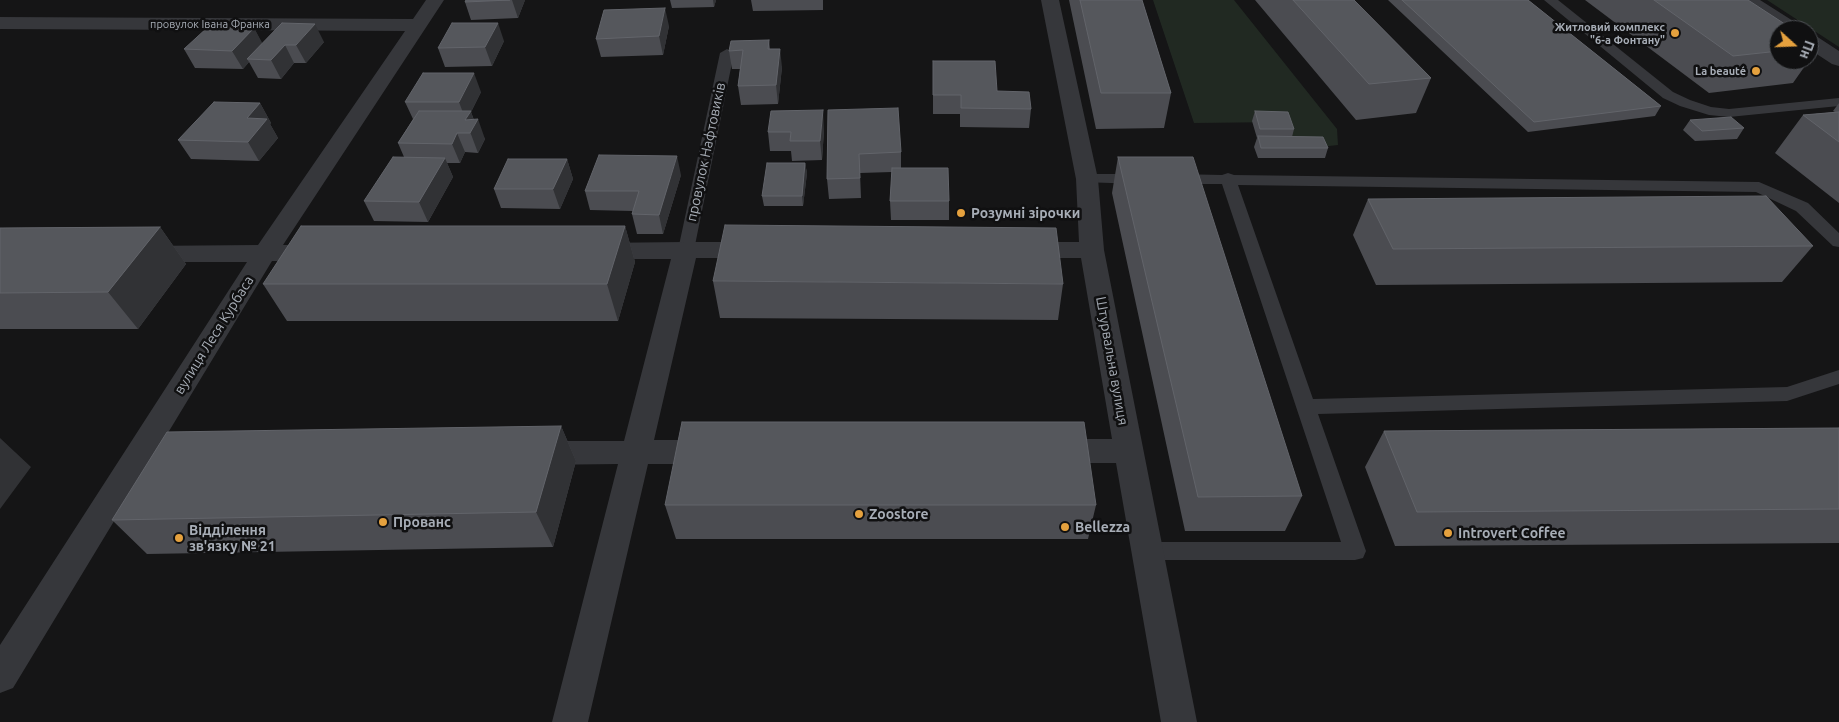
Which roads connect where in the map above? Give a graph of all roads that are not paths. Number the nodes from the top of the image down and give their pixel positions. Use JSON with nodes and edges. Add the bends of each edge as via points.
{"nodes":[{"id":1,"x":435,"y":0,"type":"edge"},
{"id":2,"x":1050,"y":0,"type":"edge"},
{"id":3,"x":1550,"y":0,"type":"edge"},
{"id":4,"x":1748,"y":0,"type":"edge"},
{"id":5,"x":1779,"y":20,"type":"edge"},
{"id":6,"x":0,"y":23,"type":"edge"},
{"id":7,"x":420,"y":25,"type":"junction"},
{"id":8,"x":1819,"y":47,"type":"edge"},
{"id":9,"x":727,"y":53,"type":"dead end"},
{"id":10,"x":1839,"y":60,"type":"edge"},
{"id":11,"x":1839,"y":102,"type":"edge"},
{"id":12,"x":1228,"y":178,"type":"junction"},
{"id":13,"x":1087,"y":179,"type":"junction"},
{"id":14,"x":1839,"y":242,"type":"edge"},
{"id":15,"x":686,"y":250,"type":"junction"},
{"id":16,"x":785,"y":250,"type":"edge"},
{"id":17,"x":1003,"y":250,"type":"edge"},
{"id":18,"x":1092,"y":250,"type":"junction"},
{"id":19,"x":578,"y":251,"type":"edge"},
{"id":20,"x":265,"y":253,"type":"junction"},
{"id":21,"x":343,"y":253,"type":"edge"},
{"id":22,"x":118,"y":254,"type":"edge"},
{"id":23,"x":1839,"y":377,"type":"edge"},
{"id":24,"x":1306,"y":407,"type":"junction"},
{"id":25,"x":1020,"y":451,"type":"edge"},
{"id":26,"x":1129,"y":451,"type":"junction"},
{"id":27,"x":637,"y":452,"type":"junction"},
{"id":28,"x":735,"y":452,"type":"edge"},
{"id":29,"x":507,"y":454,"type":"edge"},
{"id":30,"x":217,"y":457,"type":"edge"},
{"id":31,"x":137,"y":458,"type":"junction"},
{"id":32,"x":1147,"y":551,"type":"junction"},
{"id":33,"x":0,"y":676,"type":"edge"},
{"id":34,"x":570,"y":722,"type":"edge"},
{"id":35,"x":1179,"y":722,"type":"edge"}],
"edges":[{"from":1,"to":7,"type":"street","name":"вулиця Леся Курбаса"},
{"from":2,"to":13,"type":"street","name":"Штурвальна вулиця"},
{"from":3,"to":11,"type":"lane","via":[[1668,95],[1685,104],[1729,113]]},
{"from":4,"to":5,"type":"street"},
{"from":6,"to":7,"type":"street","name":"провулок Івана Франка"},
{"from":7,"to":20,"type":"street","name":"вулиця Леся Курбаса"},
{"from":8,"to":10,"type":"street"},
{"from":9,"to":15,"type":"lane","name":"провулок Нафтовиків"},
{"from":12,"to":13,"type":"lane"},
{"from":12,"to":14,"type":"lane","via":[[1759,187],[1802,207]]},
{"from":12,"to":24,"type":"lane"},
{"from":13,"to":18,"type":"street","name":"Штурвальна вулиця"},
{"from":15,"to":16,"type":"street"},
{"from":15,"to":19,"type":"street"},
{"from":15,"to":27,"type":"street"},
{"from":17,"to":18,"type":"street"},
{"from":18,"to":26,"type":"street","name":"Штурвальна вулиця"},
{"from":20,"to":21,"type":"street"},
{"from":20,"to":22,"type":"street"},
{"from":20,"to":31,"type":"street","name":"вулиця Леся Курбаса"},
{"from":23,"to":24,"type":"lane","via":[[1787,394]]},
{"from":24,"to":32,"type":"lane","via":[[1355,551]]},
{"from":25,"to":26,"type":"street"},
{"from":26,"to":32,"type":"street","name":"Штурвальна вулиця"},
{"from":27,"to":28,"type":"street"},
{"from":27,"to":29,"type":"street"},
{"from":27,"to":34,"type":"street"},
{"from":30,"to":31,"type":"street"},
{"from":31,"to":33,"type":"street","name":"вулиця Леся Курбаса"},
{"from":32,"to":35,"type":"street","name":"Штурвальна вулиця"}]}
